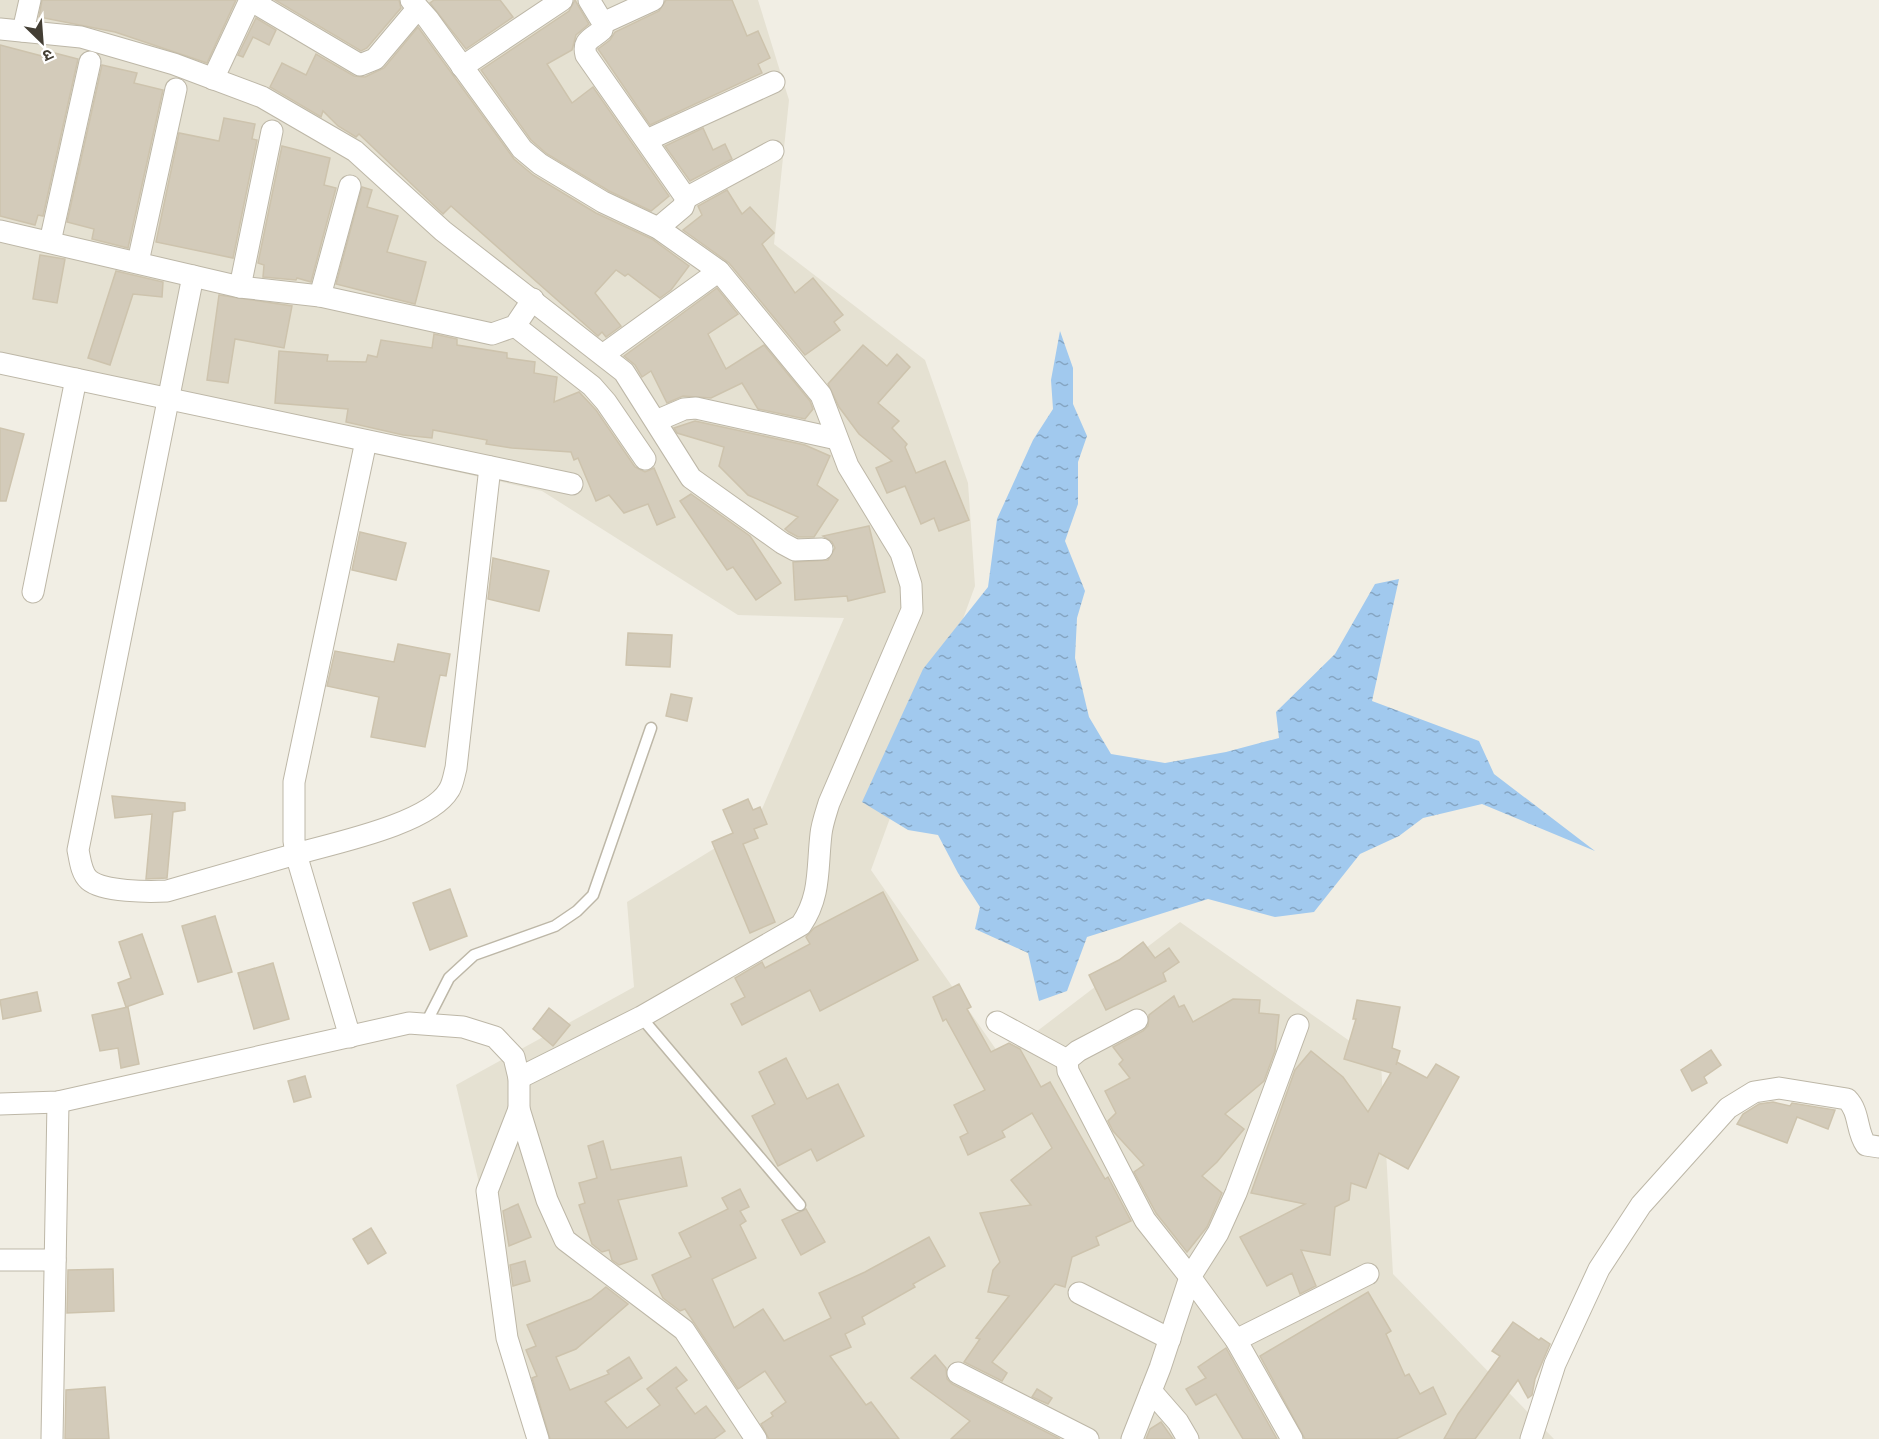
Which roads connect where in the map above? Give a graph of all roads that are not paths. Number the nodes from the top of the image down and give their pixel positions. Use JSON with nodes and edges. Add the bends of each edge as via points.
{"nodes":[{"id":1,"x":30,"y":0,"type":"edge"},
{"id":2,"x":250,"y":0,"type":"edge"},
{"id":3,"x":589,"y":0,"type":"edge"},
{"id":4,"x":653,"y":0,"type":"edge"},
{"id":5,"x":560,"y":1,"type":"edge"},
{"id":6,"x":414,"y":4,"type":"edge"},
{"id":7,"x":603,"y":23,"type":"junction"},
{"id":8,"x":0,"y":30,"type":"edge"},
{"id":9,"x":23,"y":31,"type":"junction"},
{"id":10,"x":90,"y":62,"type":"dead end"},
{"id":11,"x":462,"y":67,"type":"junction"},
{"id":12,"x":213,"y":79,"type":"junction"},
{"id":13,"x":774,"y":82,"type":"dead end"},
{"id":14,"x":177,"y":89,"type":"dead end"},
{"id":15,"x":272,"y":131,"type":"dead end"},
{"id":16,"x":647,"y":140,"type":"junction"},
{"id":17,"x":773,"y":151,"type":"dead end"},
{"id":18,"x":350,"y":186,"type":"dead end"},
{"id":19,"x":686,"y":198,"type":"junction"},
{"id":20,"x":658,"y":228,"type":"junction"},
{"id":21,"x":0,"y":231,"type":"edge"},
{"id":22,"x":50,"y":242,"type":"junction"},
{"id":23,"x":138,"y":262,"type":"junction"},
{"id":24,"x":719,"y":272,"type":"junction"},
{"id":25,"x":193,"y":276,"type":"junction"},
{"id":26,"x":240,"y":287,"type":"junction"},
{"id":27,"x":320,"y":296,"type":"junction"},
{"id":28,"x":532,"y":299,"type":"junction"},
{"id":29,"x":515,"y":326,"type":"junction"},
{"id":30,"x":604,"y":354,"type":"junction"},
{"id":31,"x":0,"y":363,"type":"edge"},
{"id":32,"x":76,"y":379,"type":"junction"},
{"id":33,"x":167,"y":399,"type":"junction"},
{"id":34,"x":656,"y":421,"type":"junction"},
{"id":35,"x":837,"y":439,"type":"junction"},
{"id":36,"x":366,"y":441,"type":"junction"},
{"id":37,"x":645,"y":459,"type":"dead end"},
{"id":38,"x":490,"y":467,"type":"junction"},
{"id":39,"x":572,"y":484,"type":"dead end"},
{"id":40,"x":822,"y":549,"type":"dead end"},
{"id":41,"x":33,"y":592,"type":"dead end"},
{"id":42,"x":651,"y":728,"type":"dead end"},
{"id":43,"x":296,"y":854,"type":"junction"},
{"id":44,"x":641,"y":1017,"type":"junction"},
{"id":45,"x":1137,"y":1020,"type":"dead end"},
{"id":46,"x":997,"y":1022,"type":"dead end"},
{"id":47,"x":425,"y":1024,"type":"junction"},
{"id":48,"x":1298,"y":1025,"type":"dead end"},
{"id":49,"x":350,"y":1037,"type":"junction"},
{"id":50,"x":1067,"y":1060,"type":"junction"},
{"id":51,"x":519,"y":1078,"type":"junction"},
{"id":52,"x":58,"y":1102,"type":"junction"},
{"id":53,"x":0,"y":1104,"type":"edge"},
{"id":54,"x":519,"y":1109,"type":"junction"},
{"id":55,"x":1879,"y":1147,"type":"edge"},
{"id":56,"x":800,"y":1205,"type":"dead end"},
{"id":57,"x":0,"y":1260,"type":"edge"},
{"id":58,"x":55,"y":1260,"type":"junction"},
{"id":59,"x":1368,"y":1274,"type":"dead end"},
{"id":60,"x":1190,"y":1277,"type":"junction"},
{"id":61,"x":1079,"y":1293,"type":"dead end"},
{"id":62,"x":1170,"y":1339,"type":"junction"},
{"id":63,"x":1236,"y":1340,"type":"junction"},
{"id":64,"x":958,"y":1373,"type":"dead end"},
{"id":65,"x":1151,"y":1391,"type":"junction"},
{"id":66,"x":52,"y":1439,"type":"edge"},
{"id":67,"x":538,"y":1439,"type":"edge"},
{"id":68,"x":756,"y":1439,"type":"edge"},
{"id":69,"x":1088,"y":1439,"type":"edge"},
{"id":70,"x":1131,"y":1439,"type":"edge"},
{"id":71,"x":1188,"y":1439,"type":"edge"},
{"id":72,"x":1292,"y":1439,"type":"edge"},
{"id":73,"x":1531,"y":1439,"type":"edge"}],
"edges":[{"from":1,"to":9,"type":"street"},
{"from":2,"to":6,"type":"street","via":[[360,65],[375,59]]},
{"from":2,"to":12,"type":"street"},
{"from":3,"to":7,"type":"street"},
{"from":4,"to":7,"type":"street"},
{"from":5,"to":11,"type":"street"},
{"from":6,"to":11,"type":"street"},
{"from":7,"to":16,"type":"street","via":[[602,30],[586,41],[586,55]]},
{"from":8,"to":9,"type":"street"},
{"from":9,"to":12,"type":"street","via":[[81,37]]},
{"from":10,"to":22,"type":"street"},
{"from":11,"to":20,"type":"street","via":[[522,149],[540,164],[603,202]]},
{"from":12,"to":28,"type":"street","via":[[262,97],[355,151],[443,231]]},
{"from":13,"to":16,"type":"street"},
{"from":14,"to":23,"type":"street"},
{"from":15,"to":26,"type":"street"},
{"from":16,"to":19,"type":"street"},
{"from":17,"to":19,"type":"street"},
{"from":18,"to":27,"type":"street"},
{"from":19,"to":20,"type":"street","via":[[683,207]]},
{"from":20,"to":24,"type":"street"},
{"from":21,"to":22,"type":"street"},
{"from":22,"to":23,"type":"street"},
{"from":23,"to":25,"type":"street"},
{"from":24,"to":30,"type":"street"},
{"from":24,"to":35,"type":"street","via":[[810,379],[824,401]]},
{"from":25,"to":26,"type":"street"},
{"from":25,"to":33,"type":"street"},
{"from":26,"to":27,"type":"street"},
{"from":27,"to":29,"type":"street","via":[[492,334]]},
{"from":28,"to":29,"type":"street"},
{"from":28,"to":30,"type":"street"},
{"from":29,"to":37,"type":"street","via":[[592,386]]},
{"from":30,"to":34,"type":"street","via":[[624,372]]},
{"from":31,"to":32,"type":"street"},
{"from":32,"to":33,"type":"street"},
{"from":32,"to":41,"type":"street"},
{"from":33,"to":36,"type":"street"},
{"from":33,"to":43,"type":"street","via":[[78,850],[81,867],[88,879],[99,885],[167,891]]},
{"from":34,"to":35,"type":"street","via":[[696,408]]},
{"from":34,"to":40,"type":"street","via":[[691,478],[704,489],[795,550]]},
{"from":35,"to":44,"type":"street","via":[[848,466],[901,553],[911,585],[912,610],[829,802],[821,832],[812,909],[801,925]]},
{"from":36,"to":38,"type":"street"},
{"from":36,"to":43,"type":"street","via":[[294,782]]},
{"from":38,"to":39,"type":"street"},
{"from":38,"to":43,"type":"street","via":[[456,768],[449,790],[436,805],[409,820]]},
{"from":42,"to":47,"type":"lane","via":[[593,895],[555,926],[474,955],[449,978]]},
{"from":43,"to":49,"type":"street"},
{"from":44,"to":51,"type":"street"},
{"from":44,"to":56,"type":"lane"},
{"from":45,"to":50,"type":"street"},
{"from":46,"to":50,"type":"street"},
{"from":47,"to":49,"type":"street","via":[[409,1023]]},
{"from":47,"to":51,"type":"street","via":[[463,1027],[495,1037],[514,1057]]},
{"from":48,"to":60,"type":"street","via":[[1236,1194],[1218,1233]]},
{"from":49,"to":52,"type":"street"},
{"from":50,"to":60,"type":"street","via":[[1068,1071],[1145,1220]]},
{"from":51,"to":54,"type":"street"},
{"from":52,"to":53,"type":"street"},
{"from":52,"to":58,"type":"street"},
{"from":54,"to":67,"type":"street","via":[[487,1191],[507,1338]]},
{"from":54,"to":68,"type":"street","via":[[547,1200],[565,1240],[684,1330]]},
{"from":55,"to":73,"type":"street","via":[[1866,1145],[1861,1138],[1856,1114],[1847,1099],[1779,1088],[1754,1092],[1728,1108],[1641,1205],[1599,1269],[1556,1364]]},
{"from":57,"to":58,"type":"street"},
{"from":58,"to":66,"type":"street"},
{"from":59,"to":63,"type":"street"},
{"from":60,"to":62,"type":"street"},
{"from":60,"to":63,"type":"street"},
{"from":61,"to":62,"type":"street"},
{"from":62,"to":65,"type":"street"},
{"from":63,"to":72,"type":"street"},
{"from":64,"to":69,"type":"street"},
{"from":65,"to":70,"type":"street"},
{"from":65,"to":71,"type":"street"}]}
